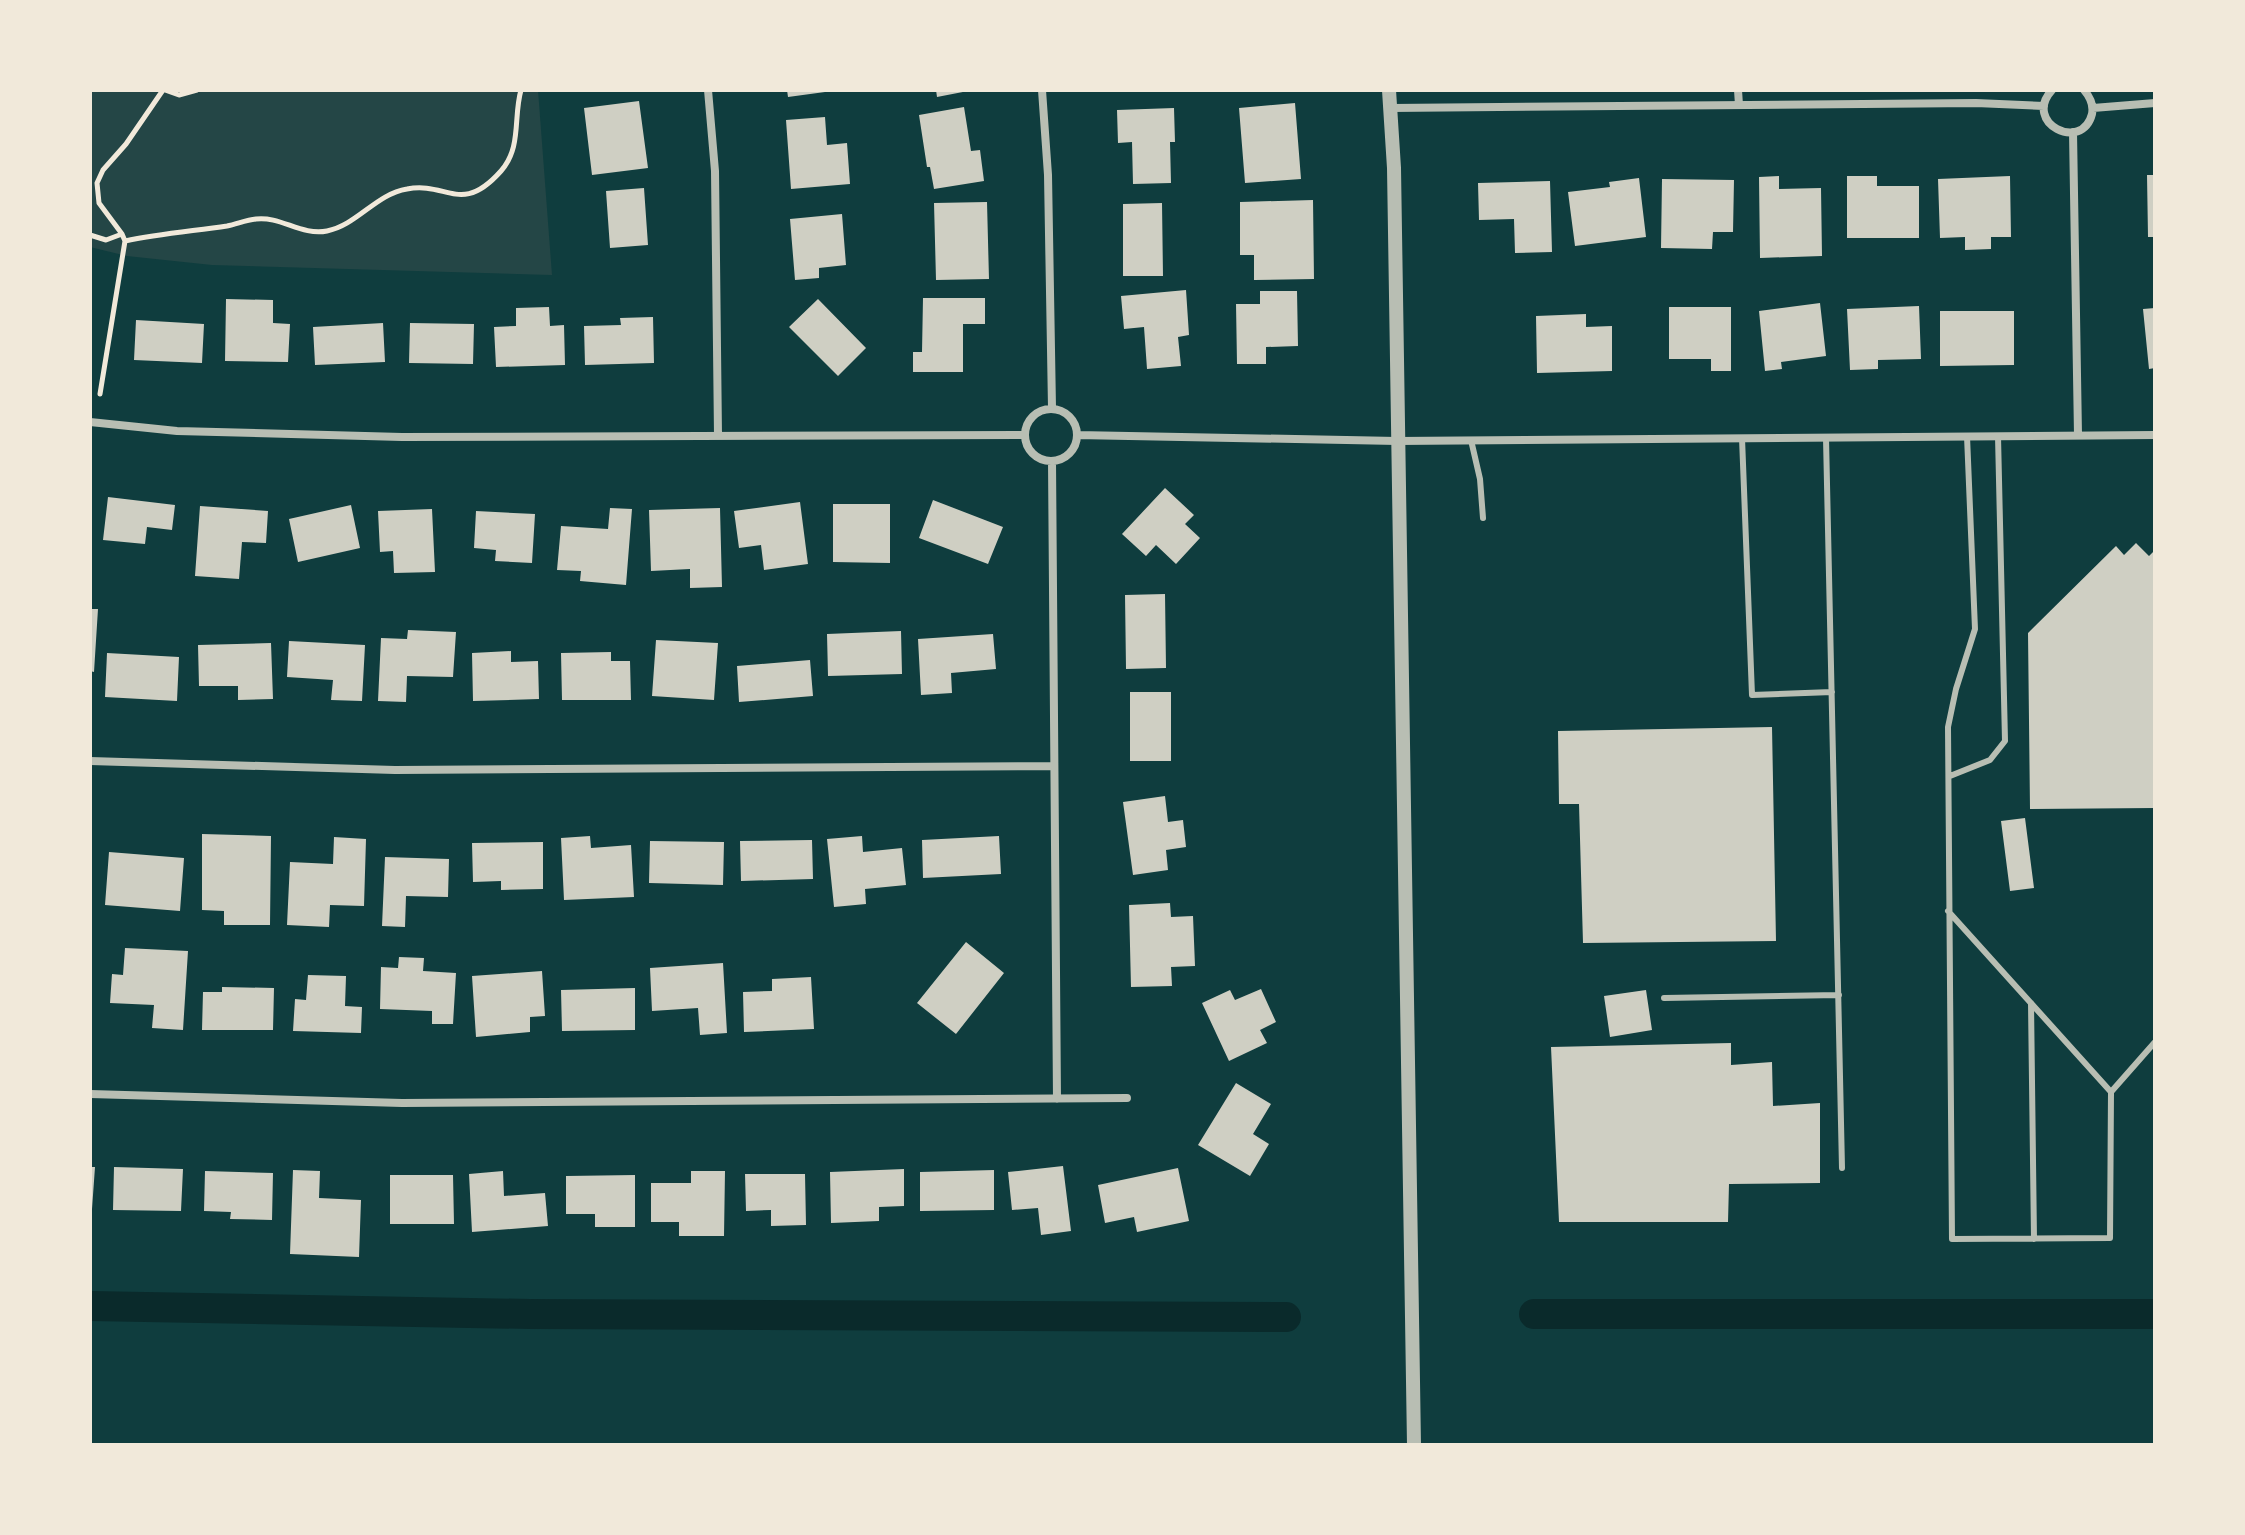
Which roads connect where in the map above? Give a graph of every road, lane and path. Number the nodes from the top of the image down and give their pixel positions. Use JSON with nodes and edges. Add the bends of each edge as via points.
{"nodes":[{"id":1,"x":164,"y":90,"type":"edge"},
{"id":2,"x":197,"y":90,"type":"edge"},
{"id":3,"x":521,"y":90,"type":"edge"},
{"id":4,"x":708,"y":90,"type":"edge"},
{"id":5,"x":1042,"y":90,"type":"edge"},
{"id":6,"x":1389,"y":90,"type":"edge"},
{"id":7,"x":1738,"y":90,"type":"edge"},
{"id":8,"x":2052,"y":90,"type":"edge"},
{"id":9,"x":2084,"y":90,"type":"edge"},
{"id":10,"x":2155,"y":103,"type":"edge"},
{"id":11,"x":1739,"y":105,"type":"junction"},
{"id":12,"x":2044,"y":106,"type":"junction"},
{"id":13,"x":1391,"y":108,"type":"junction"},
{"id":14,"x":2093,"y":108,"type":"junction"},
{"id":15,"x":2073,"y":132,"type":"junction"},
{"id":16,"x":122,"y":234,"type":"junction"},
{"id":17,"x":90,"y":235,"type":"edge"},
{"id":18,"x":125,"y":241,"type":"junction"},
{"id":19,"x":100,"y":394,"type":"dead end"},
{"id":20,"x":1052,"y":408,"type":"junction"},
{"id":21,"x":90,"y":422,"type":"edge"},
{"id":22,"x":718,"y":435,"type":"junction"},
{"id":23,"x":1024,"y":435,"type":"junction"},
{"id":24,"x":1077,"y":435,"type":"junction"},
{"id":25,"x":2078,"y":435,"type":"junction"},
{"id":26,"x":2155,"y":435,"type":"edge"},
{"id":27,"x":1967,"y":436,"type":"junction"},
{"id":28,"x":1998,"y":436,"type":"junction"},
{"id":29,"x":1742,"y":438,"type":"junction"},
{"id":30,"x":1826,"y":438,"type":"junction"},
{"id":31,"x":1471,"y":440,"type":"junction"},
{"id":32,"x":1397,"y":441,"type":"junction"},
{"id":33,"x":1052,"y":461,"type":"junction"},
{"id":34,"x":1483,"y":518,"type":"dead end"},
{"id":35,"x":1832,"y":692,"type":"junction"},
{"id":36,"x":90,"y":761,"type":"edge"},
{"id":37,"x":1054,"y":766,"type":"junction"},
{"id":38,"x":1950,"y":776,"type":"junction"},
{"id":39,"x":1948,"y":911,"type":"junction"},
{"id":40,"x":1839,"y":995,"type":"junction"},
{"id":41,"x":1664,"y":998,"type":"dead end"},
{"id":42,"x":2031,"y":1003,"type":"junction"},
{"id":43,"x":2155,"y":1042,"type":"edge"},
{"id":44,"x":2111,"y":1092,"type":"junction"},
{"id":45,"x":90,"y":1094,"type":"edge"},
{"id":46,"x":1127,"y":1098,"type":"dead end"},
{"id":47,"x":1057,"y":1099,"type":"junction"},
{"id":48,"x":1842,"y":1168,"type":"dead end"},
{"id":49,"x":2034,"y":1239,"type":"junction"},
{"id":50,"x":1414,"y":1445,"type":"edge"}],
"edges":[{"from":1,"to":2,"type":"path","via":[[179,95]]},
{"from":1,"to":16,"type":"path","via":[[97,183],[99,203]]},
{"from":3,"to":18,"type":"path","via":[[516,141],[508,162],[468,194],[420,187],[397,191],[326,231],[309,232],[257,218]]},
{"from":4,"to":22,"type":"street","via":[[715,171]]},
{"from":5,"to":20,"type":"street"},
{"from":6,"to":13,"type":"street"},
{"from":7,"to":11,"type":"street"},
{"from":8,"to":12,"type":"street"},
{"from":9,"to":14,"type":"street"},
{"from":10,"to":14,"type":"street"},
{"from":11,"to":12,"type":"street"},
{"from":11,"to":13,"type":"street"},
{"from":12,"to":15,"type":"street","via":[[2050,124]]},
{"from":13,"to":32,"type":"street"},
{"from":14,"to":15,"type":"street","via":[[2086,125]]},
{"from":15,"to":25,"type":"street"},
{"from":16,"to":17,"type":"path","via":[[106,240]]},
{"from":16,"to":18,"type":"path"},
{"from":18,"to":19,"type":"path"},
{"from":20,"to":23,"type":"street","via":[[1033,415]]},
{"from":20,"to":24,"type":"street","via":[[1071,417]]},
{"from":21,"to":22,"type":"street","via":[[177,431],[402,437]]},
{"from":22,"to":23,"type":"street"},
{"from":23,"to":33,"type":"street","via":[[1035,456]]},
{"from":24,"to":32,"type":"street"},
{"from":24,"to":33,"type":"street","via":[[1074,449]]},
{"from":25,"to":26,"type":"street"},
{"from":25,"to":28,"type":"street"},
{"from":27,"to":28,"type":"street"},
{"from":27,"to":30,"type":"street"},
{"from":27,"to":38,"type":"lane","via":[[1975,629],[1948,727]]},
{"from":28,"to":38,"type":"lane","via":[[2005,741],[1990,760]]},
{"from":29,"to":30,"type":"street"},
{"from":29,"to":31,"type":"street"},
{"from":29,"to":35,"type":"lane","via":[[1752,695]]},
{"from":30,"to":35,"type":"lane"},
{"from":31,"to":32,"type":"street"},
{"from":31,"to":34,"type":"lane"},
{"from":32,"to":50,"type":"street"},
{"from":33,"to":37,"type":"street"},
{"from":35,"to":40,"type":"lane"},
{"from":36,"to":37,"type":"street","via":[[395,770]]},
{"from":37,"to":47,"type":"street"},
{"from":38,"to":39,"type":"lane"},
{"from":39,"to":42,"type":"lane"},
{"from":39,"to":49,"type":"lane","via":[[1952,1239]]},
{"from":40,"to":41,"type":"lane"},
{"from":40,"to":48,"type":"lane"},
{"from":42,"to":44,"type":"lane"},
{"from":42,"to":49,"type":"lane"},
{"from":43,"to":44,"type":"lane"},
{"from":44,"to":49,"type":"lane","via":[[2110,1238]]},
{"from":45,"to":47,"type":"street","via":[[402,1103]]},
{"from":46,"to":47,"type":"street"}]}
